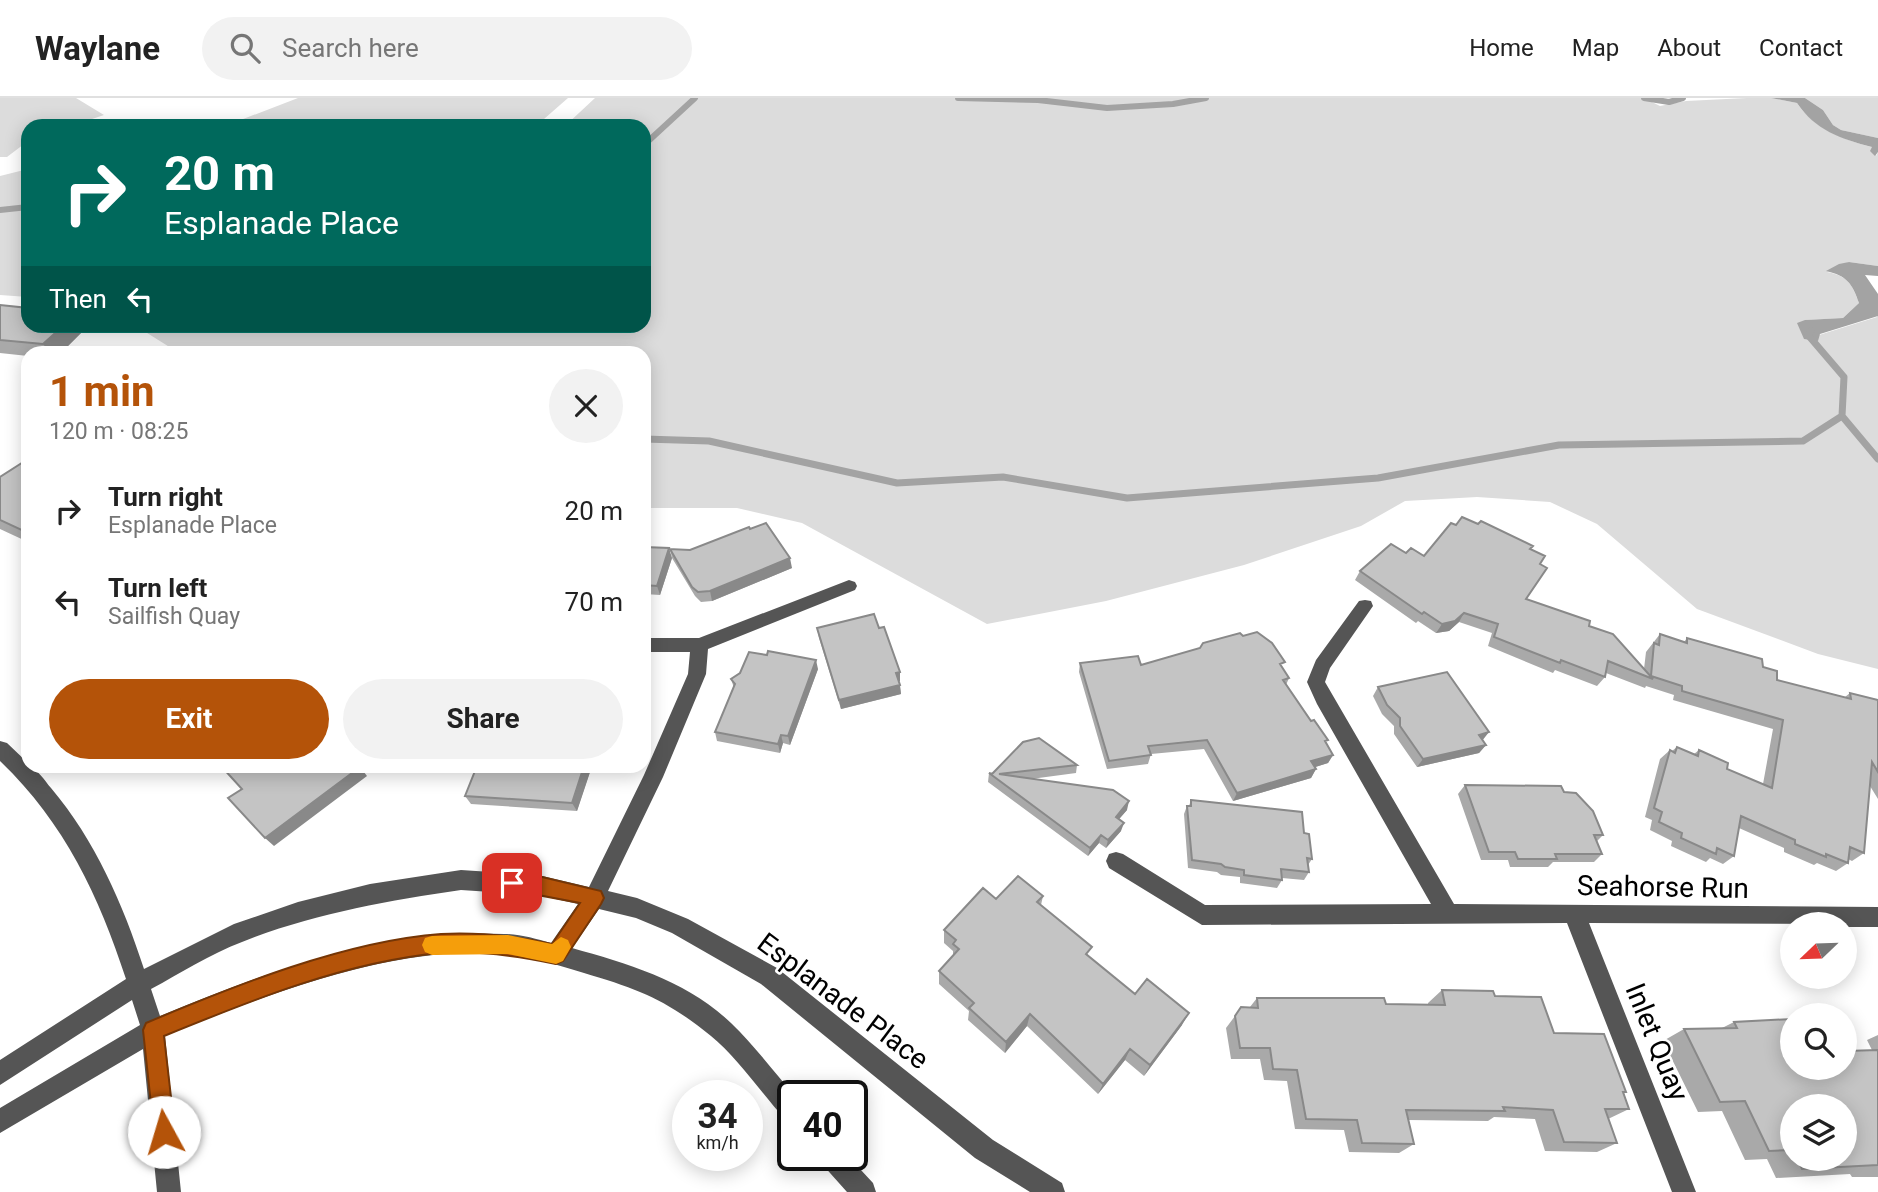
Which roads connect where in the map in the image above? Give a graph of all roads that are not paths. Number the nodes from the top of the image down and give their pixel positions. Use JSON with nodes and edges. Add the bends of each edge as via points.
{"nodes":[{"id":1,"x":849,"y":586,"type":"dead end"},
{"id":2,"x":1365,"y":606,"type":"dead end"},
{"id":3,"x":651,"y":645,"type":"edge"},
{"id":4,"x":700,"y":645,"type":"junction"},
{"id":5,"x":0,"y":749,"type":"edge"},
{"id":6,"x":21,"y":769,"type":"edge"},
{"id":7,"x":26,"y":773,"type":"edge"},
{"id":8,"x":1116,"y":861,"type":"dead end"},
{"id":9,"x":594,"y":898,"type":"junction"},
{"id":10,"x":1448,"y":914,"type":"junction"},
{"id":11,"x":1574,"y":914,"type":"junction"},
{"id":12,"x":1878,"y":917,"type":"edge"},
{"id":13,"x":556,"y":954,"type":"junction"},
{"id":14,"x":137,"y":984,"type":"junction"},
{"id":15,"x":153,"y":1030,"type":"junction"},
{"id":16,"x":0,"y":1073,"type":"edge"},
{"id":17,"x":777,"y":1093,"type":"edge"},
{"id":18,"x":0,"y":1121,"type":"edge"},
{"id":19,"x":845,"y":1171,"type":"edge"},
{"id":20,"x":169,"y":1192,"type":"edge"},
{"id":21,"x":864,"y":1192,"type":"edge"},
{"id":22,"x":1053,"y":1192,"type":"edge"},
{"id":23,"x":1684,"y":1192,"type":"edge"}],
"edges":[{"from":1,"to":4,"type":"street"},
{"from":2,"to":10,"type":"street","via":[[1322,665],[1316,682]]},
{"from":3,"to":4,"type":"street"},
{"from":4,"to":9,"type":"street","via":[[697,674]]},
{"from":5,"to":6,"type":"street"},
{"from":7,"to":14,"type":"street","via":[[85,852],[120,924]]},
{"from":8,"to":10,"type":"street","name":"Seahorse Run","via":[[1202,915]]},
{"from":9,"to":13,"type":"street"},
{"from":9,"to":14,"type":"street","name":"Esplanade Place","via":[[538,885],[461,880],[370,894],[234,934]]},
{"from":9,"to":22,"type":"street","name":"Esplanade Place","via":[[637,908],[681,926],[769,976],[984,1149]]},
{"from":10,"to":11,"type":"street","name":"Seahorse Run"},
{"from":11,"to":12,"type":"street","name":"Seahorse Run"},
{"from":11,"to":23,"type":"street","name":"Inlet Quay"},
{"from":13,"to":15,"type":"street","via":[[508,944],[440,944],[349,960],[231,998]]},
{"from":13,"to":17,"type":"street","via":[[639,978],[677,997],[722,1030]]},
{"from":14,"to":15,"type":"street"},
{"from":14,"to":16,"type":"street","name":"Esplanade Place"},
{"from":15,"to":18,"type":"street"},
{"from":15,"to":20,"type":"street"},
{"from":19,"to":21,"type":"street"}]}
